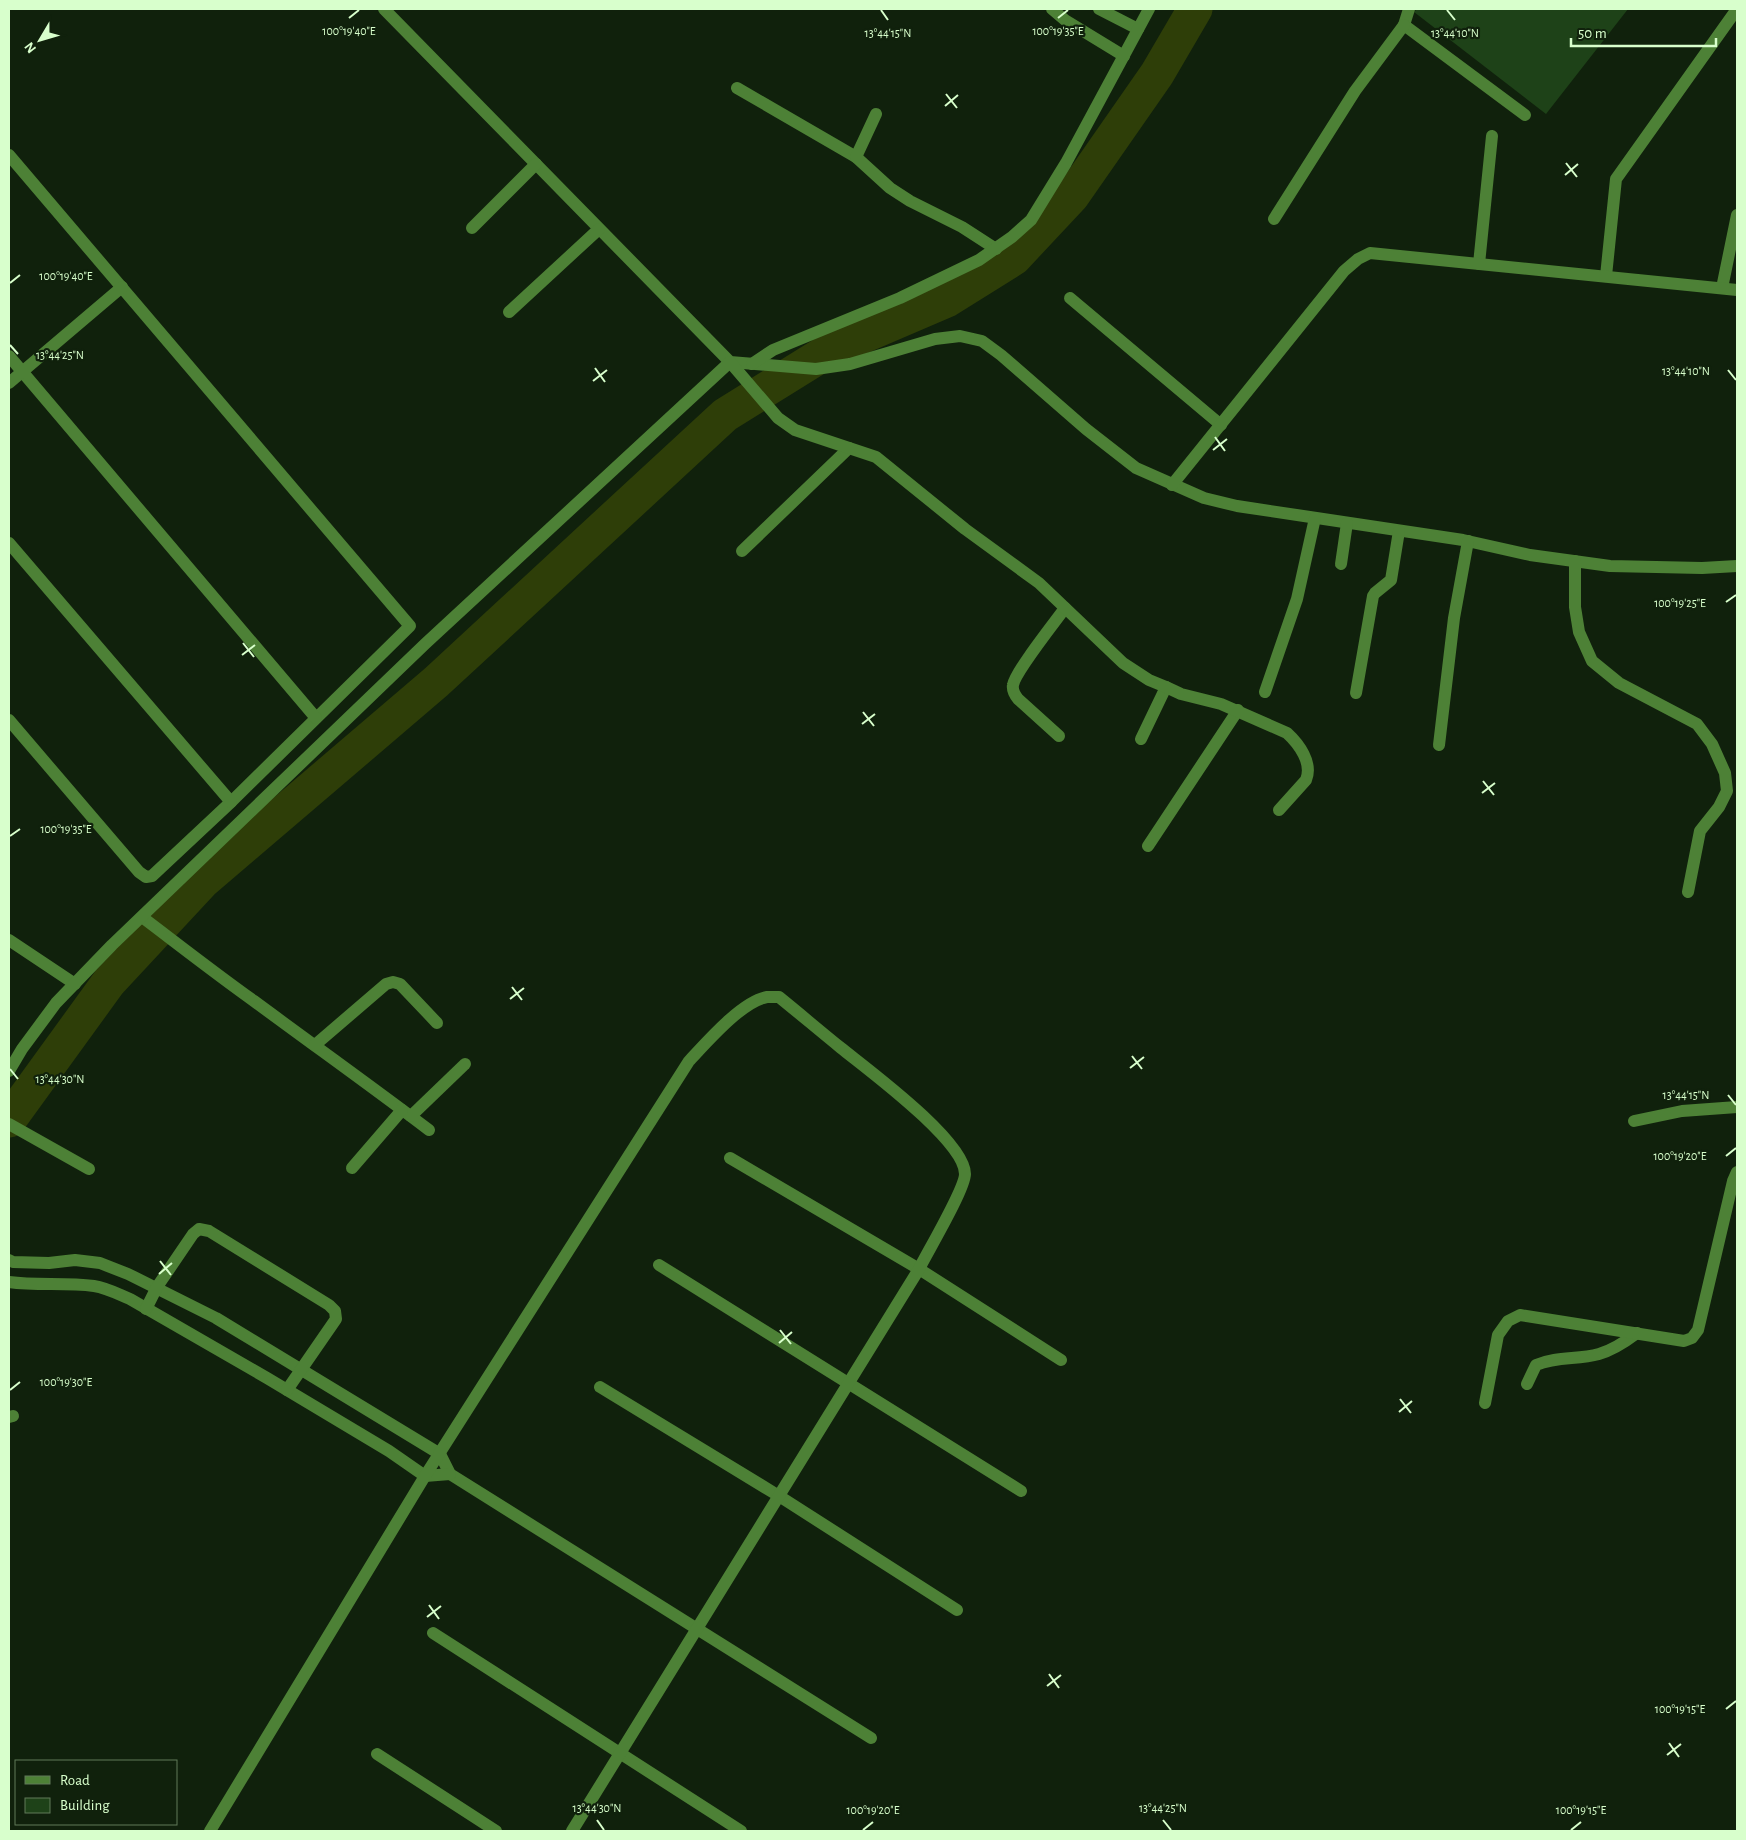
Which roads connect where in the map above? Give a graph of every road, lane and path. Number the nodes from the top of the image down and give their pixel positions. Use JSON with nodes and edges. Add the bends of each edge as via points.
{"nodes":[{"id":1,"x":384,"y":9,"type":"edge"},
{"id":2,"x":1052,"y":9,"type":"edge"},
{"id":3,"x":1099,"y":9,"type":"edge"},
{"id":4,"x":1149,"y":9,"type":"edge"},
{"id":5,"x":1409,"y":9,"type":"edge"},
{"id":6,"x":1737,"y":10,"type":"edge"},
{"id":7,"x":1404,"y":24,"type":"junction"},
{"id":8,"x":1138,"y":29,"type":"junction"},
{"id":9,"x":1124,"y":56,"type":"junction"},
{"id":10,"x":737,"y":88,"type":"dead end"},
{"id":11,"x":876,"y":114,"type":"dead end"},
{"id":12,"x":1525,"y":115,"type":"dead end"},
{"id":13,"x":1492,"y":136,"type":"dead end"},
{"id":14,"x":9,"y":155,"type":"edge"},
{"id":15,"x":856,"y":157,"type":"junction"},
{"id":16,"x":536,"y":164,"type":"junction"},
{"id":17,"x":1737,"y":215,"type":"edge"},
{"id":18,"x":1274,"y":219,"type":"dead end"},
{"id":19,"x":472,"y":228,"type":"dead end"},
{"id":20,"x":599,"y":229,"type":"junction"},
{"id":21,"x":996,"y":249,"type":"junction"},
{"id":22,"x":1479,"y":264,"type":"junction"},
{"id":23,"x":1606,"y":276,"type":"junction"},
{"id":24,"x":122,"y":287,"type":"junction"},
{"id":25,"x":1722,"y":288,"type":"junction"},
{"id":26,"x":1737,"y":290,"type":"edge"},
{"id":27,"x":1070,"y":298,"type":"dead end"},
{"id":28,"x":509,"y":312,"type":"dead end"},
{"id":29,"x":9,"y":356,"type":"edge"},
{"id":30,"x":730,"y":362,"type":"junction"},
{"id":31,"x":752,"y":364,"type":"junction"},
{"id":32,"x":22,"y":372,"type":"junction"},
{"id":33,"x":9,"y":383,"type":"edge"},
{"id":34,"x":1221,"y":424,"type":"junction"},
{"id":35,"x":849,"y":448,"type":"junction"},
{"id":36,"x":1172,"y":485,"type":"junction"},
{"id":37,"x":1316,"y":518,"type":"junction"},
{"id":38,"x":1348,"y":523,"type":"junction"},
{"id":39,"x":1399,"y":531,"type":"junction"},
{"id":40,"x":1468,"y":541,"type":"junction"},
{"id":41,"x":9,"y":543,"type":"edge"},
{"id":42,"x":742,"y":551,"type":"dead end"},
{"id":43,"x":1575,"y":561,"type":"junction"},
{"id":44,"x":1341,"y":564,"type":"dead end"},
{"id":45,"x":1737,"y":566,"type":"edge"},
{"id":46,"x":1065,"y":608,"type":"junction"},
{"id":47,"x":1166,"y":688,"type":"junction"},
{"id":48,"x":1264,"y":692,"type":"dead end"},
{"id":49,"x":1356,"y":693,"type":"dead end"},
{"id":50,"x":1238,"y":710,"type":"junction"},
{"id":51,"x":316,"y":718,"type":"junction"},
{"id":52,"x":9,"y":720,"type":"edge"},
{"id":53,"x":1059,"y":736,"type":"dead end"},
{"id":54,"x":1141,"y":739,"type":"dead end"},
{"id":55,"x":1439,"y":745,"type":"dead end"},
{"id":56,"x":231,"y":802,"type":"junction"},
{"id":57,"x":1279,"y":810,"type":"dead end"},
{"id":58,"x":1148,"y":846,"type":"dead end"},
{"id":59,"x":1688,"y":892,"type":"dead end"},
{"id":60,"x":145,"y":920,"type":"junction"},
{"id":61,"x":9,"y":940,"type":"edge"},
{"id":62,"x":75,"y":984,"type":"junction"},
{"id":63,"x":437,"y":1023,"type":"dead end"},
{"id":64,"x":315,"y":1045,"type":"junction"},
{"id":65,"x":465,"y":1064,"type":"dead end"},
{"id":66,"x":9,"y":1071,"type":"edge"},
{"id":67,"x":1737,"y":1108,"type":"edge"},
{"id":68,"x":406,"y":1113,"type":"junction"},
{"id":69,"x":1634,"y":1121,"type":"dead end"},
{"id":70,"x":13,"y":1126,"type":"edge"},
{"id":71,"x":429,"y":1130,"type":"dead end"},
{"id":72,"x":730,"y":1158,"type":"dead end"},
{"id":73,"x":352,"y":1168,"type":"dead end"},
{"id":74,"x":90,"y":1169,"type":"dead end"},
{"id":75,"x":1737,"y":1172,"type":"edge"},
{"id":76,"x":9,"y":1260,"type":"edge"},
{"id":77,"x":659,"y":1265,"type":"dead end"},
{"id":78,"x":919,"y":1270,"type":"junction"},
{"id":79,"x":9,"y":1282,"type":"edge"},
{"id":80,"x":157,"y":1287,"type":"junction"},
{"id":81,"x":146,"y":1309,"type":"junction"},
{"id":82,"x":1637,"y":1333,"type":"junction"},
{"id":83,"x":1061,"y":1360,"type":"dead end"},
{"id":84,"x":300,"y":1370,"type":"junction"},
{"id":85,"x":848,"y":1384,"type":"junction"},
{"id":86,"x":1526,"y":1384,"type":"dead end"},
{"id":87,"x":600,"y":1387,"type":"dead end"},
{"id":88,"x":288,"y":1390,"type":"junction"},
{"id":89,"x":1486,"y":1403,"type":"dead end"},
{"id":90,"x":440,"y":1454,"type":"junction"},
{"id":91,"x":450,"y":1474,"type":"junction"},
{"id":92,"x":425,"y":1476,"type":"junction"},
{"id":93,"x":1020,"y":1491,"type":"dead end"},
{"id":94,"x":779,"y":1496,"type":"junction"},
{"id":95,"x":957,"y":1610,"type":"dead end"},
{"id":96,"x":697,"y":1628,"type":"junction"},
{"id":97,"x":433,"y":1633,"type":"dead end"},
{"id":98,"x":870,"y":1738,"type":"dead end"},
{"id":99,"x":620,"y":1752,"type":"junction"},
{"id":100,"x":377,"y":1754,"type":"dead end"},
{"id":101,"x":210,"y":1831,"type":"edge"},
{"id":102,"x":496,"y":1831,"type":"edge"},
{"id":103,"x":572,"y":1831,"type":"edge"},
{"id":104,"x":741,"y":1831,"type":"edge"}],
"edges":[{"from":1,"to":16,"type":"street"},
{"from":2,"to":9,"type":"street"},
{"from":3,"to":8,"type":"street"},
{"from":4,"to":8,"type":"street"},
{"from":5,"to":7,"type":"street"},
{"from":6,"to":23,"type":"street","via":[[1616,179]]},
{"from":7,"to":12,"type":"street"},
{"from":7,"to":18,"type":"street","via":[[1355,91]]},
{"from":8,"to":9,"type":"street"},
{"from":9,"to":21,"type":"street","via":[[1031,220]]},
{"from":10,"to":15,"type":"street"},
{"from":11,"to":15,"type":"street"},
{"from":13,"to":22,"type":"street"},
{"from":14,"to":24,"type":"street"},
{"from":15,"to":21,"type":"street","via":[[896,192]]},
{"from":16,"to":19,"type":"street"},
{"from":16,"to":20,"type":"street"},
{"from":17,"to":25,"type":"street"},
{"from":20,"to":28,"type":"street"},
{"from":20,"to":30,"type":"street"},
{"from":21,"to":31,"type":"street","via":[[900,298],[780,347]]},
{"from":22,"to":23,"type":"street"},
{"from":22,"to":34,"type":"street","via":[[1370,253],[1358,259],[1344,271]]},
{"from":23,"to":25,"type":"street"},
{"from":24,"to":32,"type":"street"},
{"from":24,"to":51,"type":"street","via":[[410,626]]},
{"from":25,"to":26,"type":"street"},
{"from":27,"to":34,"type":"street"},
{"from":29,"to":32,"type":"street"},
{"from":30,"to":31,"type":"street"},
{"from":30,"to":35,"type":"street","via":[[778,418],[795,430]]},
{"from":30,"to":60,"type":"street","via":[[425,644]]},
{"from":31,"to":36,"type":"street","via":[[816,369],[850,364],[935,339],[960,336],[982,341],[1136,468]]},
{"from":32,"to":33,"type":"street"},
{"from":32,"to":51,"type":"street"},
{"from":34,"to":36,"type":"street"},
{"from":35,"to":42,"type":"street"},
{"from":35,"to":46,"type":"street","via":[[876,457],[965,529],[1039,582]]},
{"from":36,"to":37,"type":"street","via":[[1204,498],[1237,506]]},
{"from":37,"to":38,"type":"street"},
{"from":37,"to":48,"type":"street","via":[[1297,599]]},
{"from":38,"to":39,"type":"street"},
{"from":38,"to":44,"type":"street"},
{"from":39,"to":40,"type":"street"},
{"from":39,"to":49,"type":"street","via":[[1391,580],[1373,596]]},
{"from":40,"to":43,"type":"street"},
{"from":40,"to":55,"type":"street","via":[[1454,618]]},
{"from":41,"to":56,"type":"street"},
{"from":43,"to":45,"type":"street","via":[[1610,566]]},
{"from":43,"to":59,"type":"street","via":[[1575,607],[1579,632],[1592,661],[1620,683],[1697,724],[1712,744],[1726,773],[1727,790],[1719,808],[1700,831]]},
{"from":46,"to":47,"type":"street","via":[[1123,663]]},
{"from":46,"to":53,"type":"street","via":[[1013,685],[1018,699]]},
{"from":47,"to":50,"type":"street"},
{"from":47,"to":54,"type":"street"},
{"from":50,"to":57,"type":"street","via":[[1287,733],[1305,758],[1306,780]]},
{"from":50,"to":58,"type":"street"},
{"from":51,"to":56,"type":"street"},
{"from":52,"to":56,"type":"street","via":[[146,877],[152,876]]},
{"from":60,"to":62,"type":"street"},
{"from":60,"to":64,"type":"street"},
{"from":61,"to":62,"type":"street"},
{"from":62,"to":66,"type":"street","via":[[56,1003]]},
{"from":63,"to":64,"type":"street","via":[[400,984],[394,982],[386,984]]},
{"from":64,"to":68,"type":"street"},
{"from":65,"to":68,"type":"street"},
{"from":67,"to":69,"type":"street","via":[[1682,1111]]},
{"from":68,"to":71,"type":"street"},
{"from":68,"to":73,"type":"street"},
{"from":70,"to":74,"type":"street"},
{"from":72,"to":78,"type":"street"},
{"from":75,"to":82,"type":"street","via":[[1698,1330],[1692,1338],[1684,1341]]},
{"from":76,"to":80,"type":"street","via":[[100,1263]]},
{"from":77,"to":85,"type":"street"},
{"from":78,"to":83,"type":"street"},
{"from":78,"to":85,"type":"street"},
{"from":78,"to":90,"type":"street","via":[[956,1197],[965,1175],[963,1164],[946,1139],[900,1094],[786,1003],[779,998],[767,997],[756,1001],[737,1014],[689,1061]]},
{"from":79,"to":81,"type":"street","via":[[94,1286]]},
{"from":80,"to":81,"type":"street"},
{"from":80,"to":84,"type":"street","via":[[216,1318]]},
{"from":80,"to":84,"type":"street","via":[[193,1234],[200,1229],[209,1231],[335,1311],[336,1319]]},
{"from":81,"to":88,"type":"street"},
{"from":82,"to":86,"type":"street","via":[[1617,1347],[1599,1354],[1560,1358],[1536,1365]]},
{"from":82,"to":89,"type":"street","via":[[1520,1315],[1508,1321],[1498,1335]]},
{"from":84,"to":88,"type":"street"},
{"from":84,"to":90,"type":"street"},
{"from":85,"to":93,"type":"street"},
{"from":85,"to":94,"type":"street"},
{"from":87,"to":94,"type":"street"},
{"from":88,"to":92,"type":"street"},
{"from":90,"to":91,"type":"street"},
{"from":90,"to":92,"type":"street"},
{"from":91,"to":92,"type":"street"},
{"from":91,"to":96,"type":"street"},
{"from":92,"to":101,"type":"street"},
{"from":94,"to":95,"type":"street"},
{"from":94,"to":96,"type":"street"},
{"from":96,"to":98,"type":"street"},
{"from":96,"to":99,"type":"street"},
{"from":97,"to":99,"type":"street"},
{"from":99,"to":103,"type":"street"},
{"from":99,"to":104,"type":"street"},
{"from":100,"to":102,"type":"street"}]}
